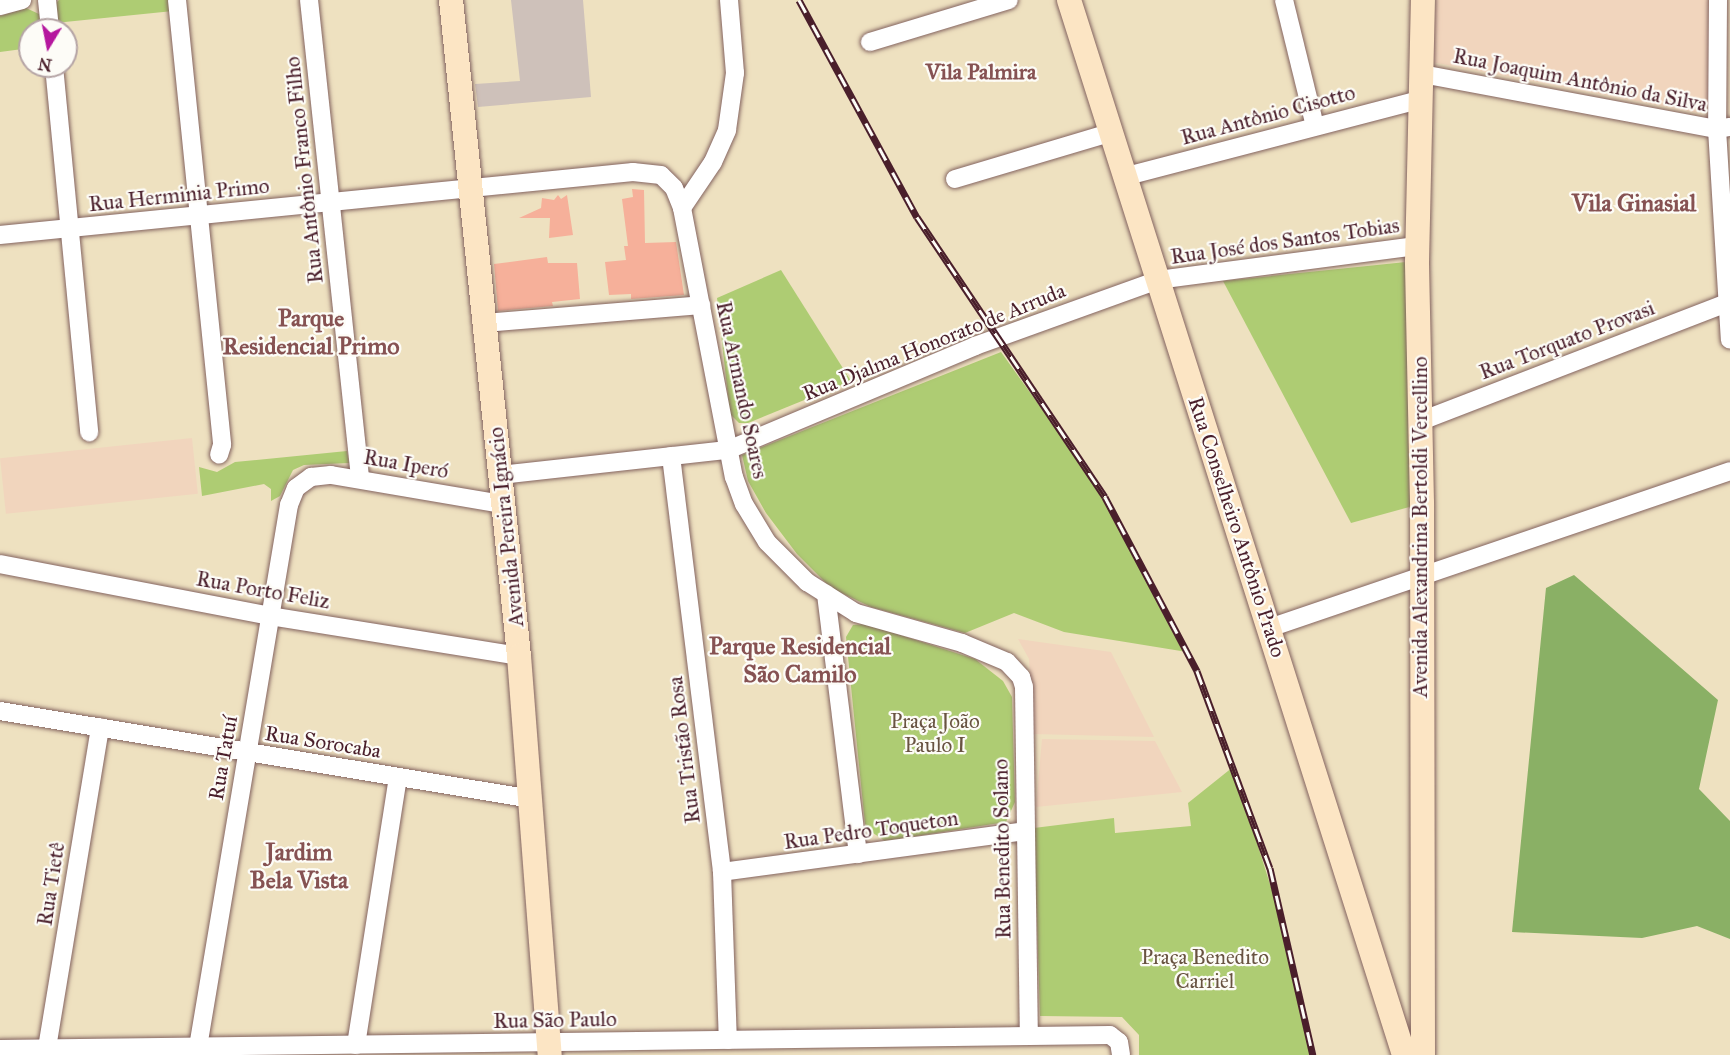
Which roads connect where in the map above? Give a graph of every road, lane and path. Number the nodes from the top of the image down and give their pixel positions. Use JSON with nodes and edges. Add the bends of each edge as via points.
{"nodes":[{"id":1,"x":22,"y":0,"type":"edge"},
{"id":2,"x":47,"y":0,"type":"edge"},
{"id":3,"x":177,"y":0,"type":"edge"},
{"id":4,"x":309,"y":0,"type":"edge"},
{"id":5,"x":451,"y":0,"type":"edge"},
{"id":6,"x":729,"y":0,"type":"edge"},
{"id":7,"x":1009,"y":0,"type":"edge"},
{"id":8,"x":1069,"y":0,"type":"edge"},
{"id":9,"x":1284,"y":0,"type":"edge"},
{"id":10,"x":1423,"y":0,"type":"edge"},
{"id":11,"x":1718,"y":0,"type":"edge"},
{"id":12,"x":0,"y":6,"type":"edge"},
{"id":13,"x":49,"y":18,"type":"edge"},
{"id":14,"x":870,"y":42,"type":"dead end"},
{"id":15,"x":1422,"y":74,"type":"junction"},
{"id":16,"x":55,"y":78,"type":"edge"},
{"id":17,"x":1422,"y":99,"type":"junction"},
{"id":18,"x":1315,"y":126,"type":"junction"},
{"id":19,"x":1723,"y":128,"type":"edge"},
{"id":20,"x":1113,"y":132,"type":"junction"},
{"id":21,"x":1127,"y":176,"type":"junction"},
{"id":22,"x":955,"y":179,"type":"dead end"},
{"id":23,"x":670,"y":183,"type":"joint"},
{"id":24,"x":470,"y":188,"type":"junction"},
{"id":25,"x":330,"y":202,"type":"junction"},
{"id":26,"x":682,"y":208,"type":"junction"},
{"id":27,"x":199,"y":215,"type":"junction"},
{"id":28,"x":69,"y":228,"type":"junction"},
{"id":29,"x":0,"y":236,"type":"edge"},
{"id":30,"x":1418,"y":246,"type":"junction"},
{"id":31,"x":1158,"y":280,"type":"junction"},
{"id":32,"x":1728,"y":303,"type":"edge"},
{"id":33,"x":701,"y":305,"type":"junction"},
{"id":34,"x":484,"y":322,"type":"junction"},
{"id":35,"x":1730,"y":340,"type":"edge"},
{"id":36,"x":1421,"y":421,"type":"junction"},
{"id":37,"x":89,"y":432,"type":"dead end"},
{"id":38,"x":728,"y":450,"type":"junction"},
{"id":39,"x":219,"y":455,"type":"dead end"},
{"id":40,"x":671,"y":456,"type":"junction"},
{"id":41,"x":1730,"y":471,"type":"edge"},
{"id":42,"x":500,"y":475,"type":"junction"},
{"id":43,"x":360,"y":478,"type":"junction"},
{"id":44,"x":303,"y":482,"type":"joint"},
{"id":45,"x":503,"y":504,"type":"junction"},
{"id":46,"x":0,"y":564,"type":"edge"},
{"id":47,"x":1422,"y":574,"type":"junction"},
{"id":48,"x":826,"y":594,"type":"junction"},
{"id":49,"x":270,"y":616,"type":"junction"},
{"id":50,"x":1269,"y":628,"type":"junction"},
{"id":51,"x":519,"y":656,"type":"junction"},
{"id":52,"x":1011,"y":665,"type":"joint"},
{"id":53,"x":0,"y":711,"type":"edge"},
{"id":54,"x":100,"y":728,"type":"junction"},
{"id":55,"x":247,"y":752,"type":"junction"},
{"id":56,"x":398,"y":777,"type":"junction"},
{"id":57,"x":531,"y":799,"type":"junction"},
{"id":58,"x":1025,"y":831,"type":"junction"},
{"id":59,"x":858,"y":854,"type":"junction"},
{"id":60,"x":722,"y":872,"type":"junction"},
{"id":61,"x":1423,"y":1013,"type":"junction"},
{"id":62,"x":1394,"y":1023,"type":"junction"},
{"id":63,"x":1029,"y":1036,"type":"junction"},
{"id":64,"x":728,"y":1040,"type":"junction"},
{"id":65,"x":356,"y":1045,"type":"junction"},
{"id":66,"x":198,"y":1047,"type":"junction"},
{"id":67,"x":839,"y":1047,"type":"edge"},
{"id":68,"x":47,"y":1048,"type":"junction"},
{"id":69,"x":0,"y":1049,"type":"edge"},
{"id":70,"x":550,"y":1049,"type":"edge"},
{"id":71,"x":272,"y":1050,"type":"edge"},
{"id":72,"x":1121,"y":1055,"type":"edge"},
{"id":73,"x":1404,"y":1055,"type":"edge"},
{"id":74,"x":1423,"y":1055,"type":"edge"}],
"edges":[{"from":1,"to":12,"type":"street"},
{"from":2,"to":13,"type":"street"},
{"from":3,"to":27,"type":"street"},
{"from":4,"to":25,"type":"street","name":"Rua Antônio Franco Filho"},
{"from":5,"to":24,"type":"main road","name":"Avenida Pereira Ignácio"},
{"from":6,"to":26,"type":"street","via":[[735,73],[727,130],[713,162]]},
{"from":7,"to":14,"type":"street"},
{"from":8,"to":20,"type":"main road","name":"Rua Conselheiro Antônio Prado"},
{"from":9,"to":18,"type":"street"},
{"from":10,"to":15,"type":"main road","name":"Avenida Alexandrina Bertoldi Vercellino"},
{"from":11,"to":19,"type":"street"},
{"from":15,"to":17,"type":"main road","name":"Avenida Alexandrina Bertoldi Vercellino"},
{"from":15,"to":19,"type":"street","name":"Rua Joaquim Antônio da Silva"},
{"from":16,"to":28,"type":"street"},
{"from":17,"to":18,"type":"street","name":"Rua Antônio Cisotto"},
{"from":17,"to":30,"type":"main road","name":"Avenida Alexandrina Bertoldi Vercellino"},
{"from":18,"to":21,"type":"street","name":"Rua Antônio Cisotto"},
{"from":19,"to":32,"type":"street"},
{"from":20,"to":21,"type":"main road","name":"Rua Conselheiro Antônio Prado"},
{"from":20,"to":22,"type":"street"},
{"from":21,"to":31,"type":"main road","name":"Rua Conselheiro Antônio Prado"},
{"from":23,"to":24,"type":"street","name":"Rua Herminia Primo","via":[[657,173],[646,171]]},
{"from":23,"to":26,"type":"street","name":"Rua Armando Soares"},
{"from":24,"to":25,"type":"street","name":"Rua Herminia Primo"},
{"from":24,"to":34,"type":"main road","name":"Avenida Pereira Ignácio"},
{"from":25,"to":27,"type":"street","name":"Rua Herminia Primo"},
{"from":25,"to":43,"type":"street","name":"Rua Antônio Franco Filho"},
{"from":26,"to":33,"type":"street","name":"Rua Armando Soares"},
{"from":27,"to":28,"type":"street","name":"Rua Herminia Primo"},
{"from":27,"to":39,"type":"street","via":[[222,445]]},
{"from":28,"to":29,"type":"street","name":"Rua Herminia Primo"},
{"from":28,"to":37,"type":"street"},
{"from":30,"to":31,"type":"street","name":"Rua José dos Santos Tobias"},
{"from":30,"to":36,"type":"main road","name":"Avenida Alexandrina Bertoldi Vercellino"},
{"from":31,"to":38,"type":"street","name":"Rua Djalma Honorato de Arruda","via":[[975,346]]},
{"from":31,"to":50,"type":"main road","name":"Rua Conselheiro Antônio Prado"},
{"from":32,"to":35,"type":"street"},
{"from":32,"to":36,"type":"street","name":"Rua Torquato Provasi"},
{"from":33,"to":34,"type":"street"},
{"from":33,"to":38,"type":"street","name":"Rua Armando Soares"},
{"from":34,"to":42,"type":"main road","name":"Avenida Pereira Ignácio"},
{"from":36,"to":47,"type":"main road","name":"Avenida Alexandrina Bertoldi Vercellino"},
{"from":38,"to":40,"type":"street","name":"Rua Djalma Honorato de Arruda"},
{"from":38,"to":48,"type":"street","name":"Rua Armando Soares","via":[[744,504],[767,542],[807,582]]},
{"from":40,"to":42,"type":"street","name":"Rua Djalma Honorato de Arruda"},
{"from":40,"to":60,"type":"street","name":"Rua Tristão Rosa"},
{"from":41,"to":47,"type":"street"},
{"from":42,"to":45,"type":"main road","name":"Avenida Pereira Ignácio"},
{"from":43,"to":44,"type":"street","name":"Rua Iperó","via":[[321,475]]},
{"from":43,"to":45,"type":"street","name":"Rua Iperó"},
{"from":44,"to":49,"type":"street","name":"Rua Tatuí","via":[[289,505]]},
{"from":45,"to":51,"type":"main road","name":"Avenida Pereira Ignácio"},
{"from":46,"to":49,"type":"street","name":"Rua Porto Feliz"},
{"from":47,"to":50,"type":"street"},
{"from":47,"to":61,"type":"main road","name":"Avenida Alexandrina Bertoldi Vercellino"},
{"from":48,"to":52,"type":"street","name":"Rua Armando Soares","via":[[856,613],[962,644]]},
{"from":48,"to":59,"type":"street"},
{"from":49,"to":51,"type":"street","name":"Rua Porto Feliz"},
{"from":49,"to":55,"type":"street","name":"Rua Tatuí"},
{"from":50,"to":62,"type":"main road","name":"Rua Conselheiro Antônio Prado"},
{"from":51,"to":57,"type":"main road","name":"Avenida Pereira Ignácio"},
{"from":52,"to":58,"type":"street","name":"Rua Benedito Solano","via":[[1024,687]]},
{"from":53,"to":54,"type":"street","name":"Rua Sorocaba"},
{"from":54,"to":55,"type":"street","name":"Rua Sorocaba"},
{"from":54,"to":68,"type":"street","name":"Rua Tietê"},
{"from":55,"to":56,"type":"street","name":"Rua Sorocaba"},
{"from":55,"to":66,"type":"street","name":"Rua Tatuí"},
{"from":56,"to":57,"type":"street","name":"Rua Sorocaba"},
{"from":56,"to":65,"type":"street"},
{"from":57,"to":70,"type":"main road","name":"Avenida Pereira Ignácio"},
{"from":58,"to":59,"type":"street","name":"Rua Pedro Toqueton"},
{"from":58,"to":63,"type":"street","name":"Rua Benedito Solano"},
{"from":59,"to":60,"type":"street","name":"Rua Pedro Toqueton"},
{"from":60,"to":64,"type":"street","name":"Rua Tristão Rosa"},
{"from":61,"to":62,"type":"main road","via":[[1409,1023]]},
{"from":61,"to":74,"type":"main road","name":"Avenida Alexandrina Bertoldi Vercellino"},
{"from":62,"to":73,"type":"main road","name":"Rua Conselheiro Antônio Prado"},
{"from":63,"to":67,"type":"street","name":"Rua São Paulo"},
{"from":63,"to":72,"type":"street","name":"Rua São Paulo","via":[[1110,1035],[1119,1042]]},
{"from":64,"to":67,"type":"street","name":"Rua São Paulo"},
{"from":64,"to":70,"type":"street","name":"Rua São Paulo"},
{"from":65,"to":70,"type":"street","name":"Rua São Paulo"},
{"from":65,"to":71,"type":"street","name":"Rua São Paulo"},
{"from":66,"to":68,"type":"street","name":"Rua São Paulo"},
{"from":66,"to":71,"type":"street","name":"Rua São Paulo"},
{"from":68,"to":69,"type":"street","name":"Rua São Paulo"}]}
